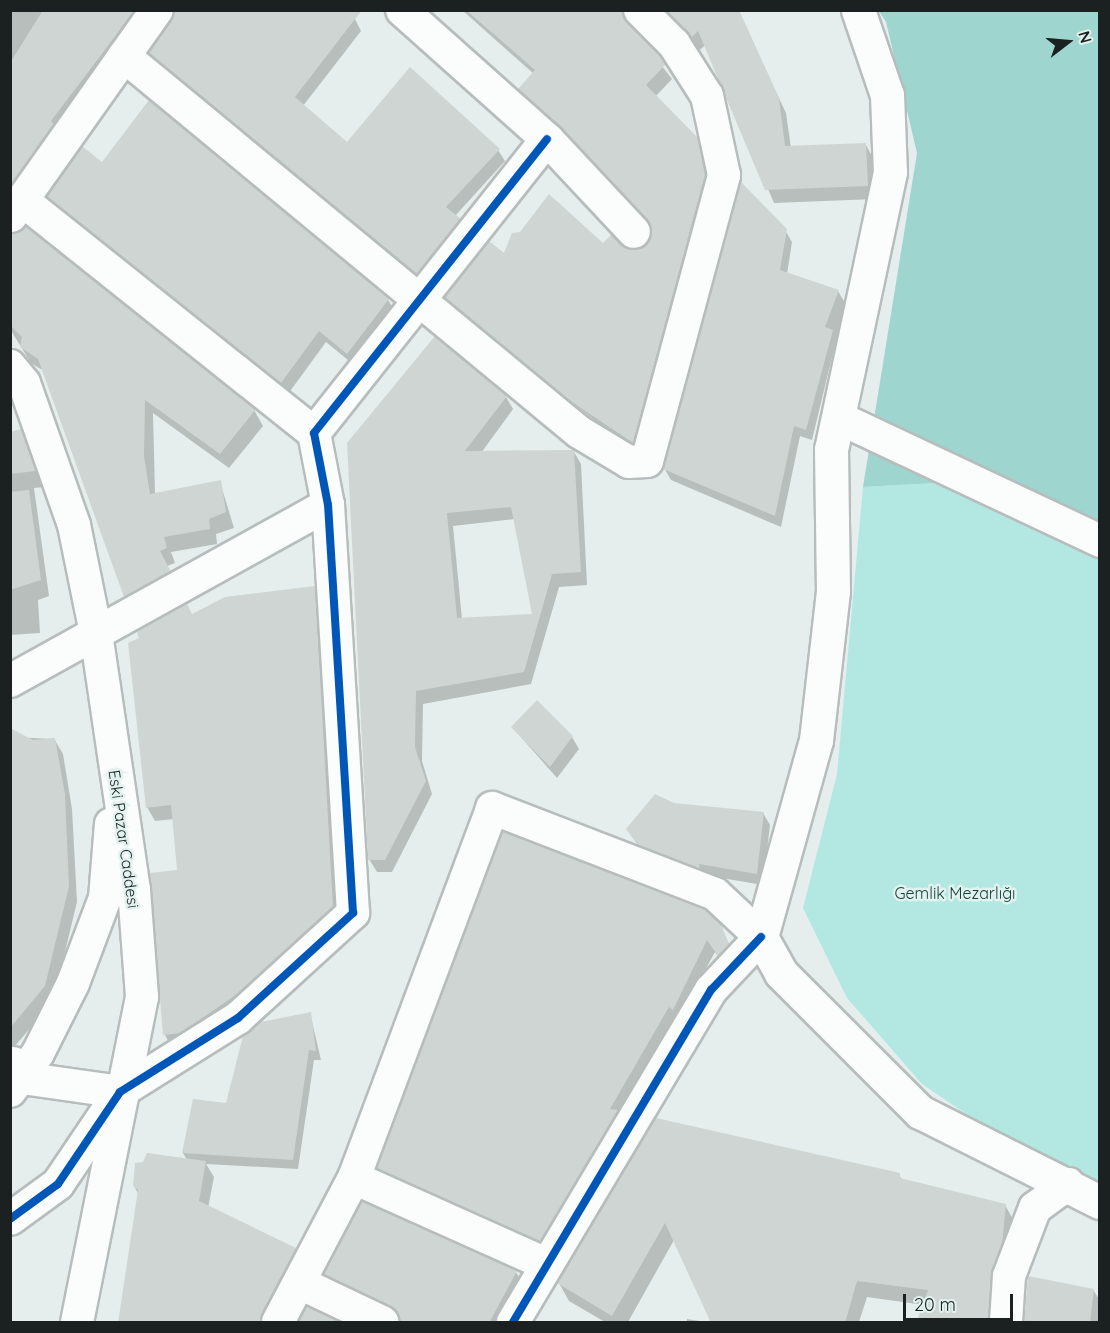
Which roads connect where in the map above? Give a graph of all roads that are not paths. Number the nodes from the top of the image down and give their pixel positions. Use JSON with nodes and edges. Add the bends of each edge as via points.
{"nodes":[{"id":1,"x":157,"y":10,"type":"edge"},
{"id":2,"x":402,"y":10,"type":"edge"},
{"id":3,"x":640,"y":10,"type":"edge"},
{"id":4,"x":858,"y":10,"type":"edge"},
{"id":5,"x":124,"y":57,"type":"junction"},
{"id":6,"x":547,"y":140,"type":"junction"},
{"id":7,"x":16,"y":208,"type":"edge"},
{"id":8,"x":634,"y":232,"type":"dead end"},
{"id":9,"x":416,"y":303,"type":"junction"},
{"id":10,"x":15,"y":380,"type":"edge"},
{"id":11,"x":839,"y":418,"type":"junction"},
{"id":12,"x":314,"y":433,"type":"junction"},
{"id":13,"x":328,"y":505,"type":"junction"},
{"id":14,"x":1100,"y":541,"type":"edge"},
{"id":15,"x":96,"y":633,"type":"junction"},
{"id":16,"x":10,"y":681,"type":"edge"},
{"id":17,"x":115,"y":775,"type":"junction"},
{"id":18,"x":761,"y":937,"type":"junction"},
{"id":19,"x":14,"y":1076,"type":"edge"},
{"id":20,"x":120,"y":1092,"type":"junction"},
{"id":21,"x":354,"y":1178,"type":"junction"},
{"id":22,"x":1068,"y":1184,"type":"junction"},
{"id":23,"x":1100,"y":1202,"type":"edge"},
{"id":24,"x":10,"y":1219,"type":"edge"},
{"id":25,"x":546,"y":1264,"type":"junction"},
{"id":26,"x":302,"y":1284,"type":"junction"},
{"id":27,"x":77,"y":1323,"type":"edge"},
{"id":28,"x":278,"y":1323,"type":"edge"},
{"id":29,"x":382,"y":1323,"type":"edge"},
{"id":30,"x":513,"y":1323,"type":"edge"},
{"id":31,"x":1006,"y":1323,"type":"edge"}],
"edges":[{"from":1,"to":5,"type":"street"},
{"from":2,"to":6,"type":"street"},
{"from":3,"to":9,"type":"street","via":[[674,44],[707,96],[723,176],[647,461],[629,462],[579,432]]},
{"from":4,"to":11,"type":"street","via":[[887,95],[890,172]]},
{"from":5,"to":7,"type":"street"},
{"from":5,"to":9,"type":"street"},
{"from":6,"to":8,"type":"street"},
{"from":6,"to":9,"type":"street"},
{"from":7,"to":12,"type":"street"},
{"from":9,"to":12,"type":"street"},
{"from":10,"to":15,"type":"street","name":"Eski Pazar Caddesi","via":[[74,525]]},
{"from":11,"to":14,"type":"street"},
{"from":11,"to":18,"type":"street","via":[[831,449],[833,591],[816,740]]},
{"from":12,"to":13,"type":"street"},
{"from":13,"to":15,"type":"street"},
{"from":13,"to":20,"type":"street","via":[[353,913],[238,1018]]},
{"from":15,"to":16,"type":"street"},
{"from":15,"to":17,"type":"street","name":"Eski Pazar Caddesi"},
{"from":17,"to":19,"type":"street","via":[[105,898],[73,983]]},
{"from":17,"to":20,"type":"street","name":"Eski Pazar Caddesi","via":[[134,890],[142,997]]},
{"from":18,"to":21,"type":"street","via":[[715,894],[492,808]]},
{"from":18,"to":22,"type":"street","via":[[781,973],[920,1112]]},
{"from":18,"to":25,"type":"street","via":[[711,990]]},
{"from":19,"to":20,"type":"street"},
{"from":20,"to":24,"type":"street","via":[[58,1184]]},
{"from":20,"to":27,"type":"street","name":"Eski Pazar Caddesi"},
{"from":21,"to":25,"type":"street"},
{"from":21,"to":26,"type":"street"},
{"from":22,"to":23,"type":"street"},
{"from":22,"to":31,"type":"street","via":[[1035,1208],[1009,1276]]},
{"from":25,"to":30,"type":"street"},
{"from":26,"to":28,"type":"street"},
{"from":26,"to":29,"type":"street"}]}
